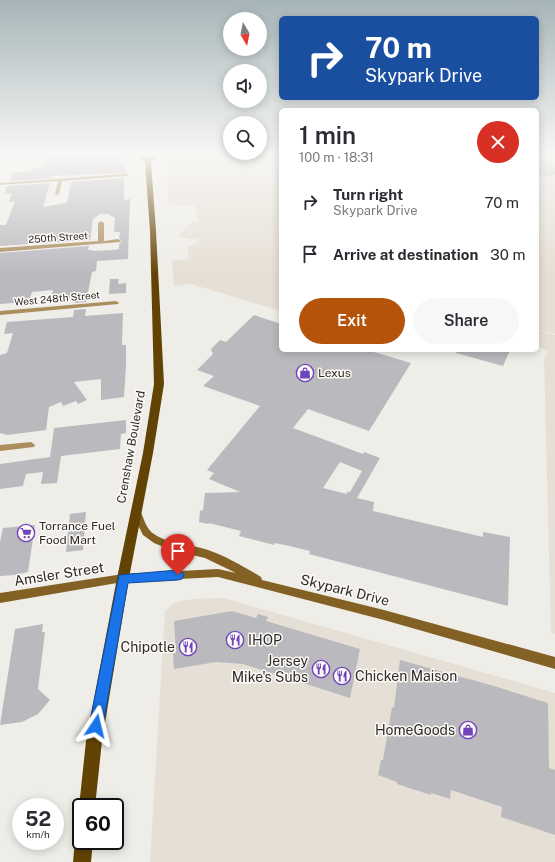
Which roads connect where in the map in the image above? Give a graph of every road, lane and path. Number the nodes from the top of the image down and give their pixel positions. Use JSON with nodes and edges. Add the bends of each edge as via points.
{"nodes":[{"id":1,"x":150,"y":194,"type":"edge"},
{"id":2,"x":102,"y":223,"type":"dead end"},
{"id":3,"x":118,"y":241,"type":"dead end"},
{"id":4,"x":101,"y":242,"type":"junction"},
{"id":5,"x":0,"y":250,"type":"edge"},
{"id":6,"x":116,"y":303,"type":"dead end"},
{"id":7,"x":0,"y":313,"type":"edge"},
{"id":8,"x":31,"y":445,"type":"dead end"},
{"id":9,"x":0,"y":448,"type":"edge"},
{"id":10,"x":137,"y":513,"type":"junction"},
{"id":11,"x":123,"y":578,"type":"junction"},
{"id":12,"x":271,"y":586,"type":"junction"},
{"id":13,"x":0,"y":598,"type":"edge"},
{"id":14,"x":555,"y":663,"type":"edge"},
{"id":15,"x":88,"y":798,"type":"edge"},
{"id":16,"x":83,"y":850,"type":"edge"},
{"id":17,"x":82,"y":862,"type":"edge"}],
"edges":[{"from":1,"to":10,"type":"main road","name":"Crenshaw Boulevard","via":[[158,384],[154,423]]},
{"from":2,"to":4,"type":"street"},
{"from":3,"to":4,"type":"street","name":"250th Street"},
{"from":4,"to":5,"type":"street","name":"250th Street"},
{"from":6,"to":7,"type":"street","name":"West 248th Street"},
{"from":8,"to":9,"type":"street"},
{"from":10,"to":11,"type":"main road","name":"Crenshaw Boulevard"},
{"from":10,"to":12,"type":"main road","via":[[144,529],[161,542],[210,555]]},
{"from":11,"to":12,"type":"main road","name":"Skypark Drive","via":[[218,573]]},
{"from":11,"to":13,"type":"main road","name":"Amsler Street"},
{"from":11,"to":15,"type":"main road","name":"Crenshaw Boulevard","via":[[94,741]]},
{"from":12,"to":14,"type":"main road","name":"Skypark Drive"},
{"from":16,"to":17,"type":"main road"}]}
